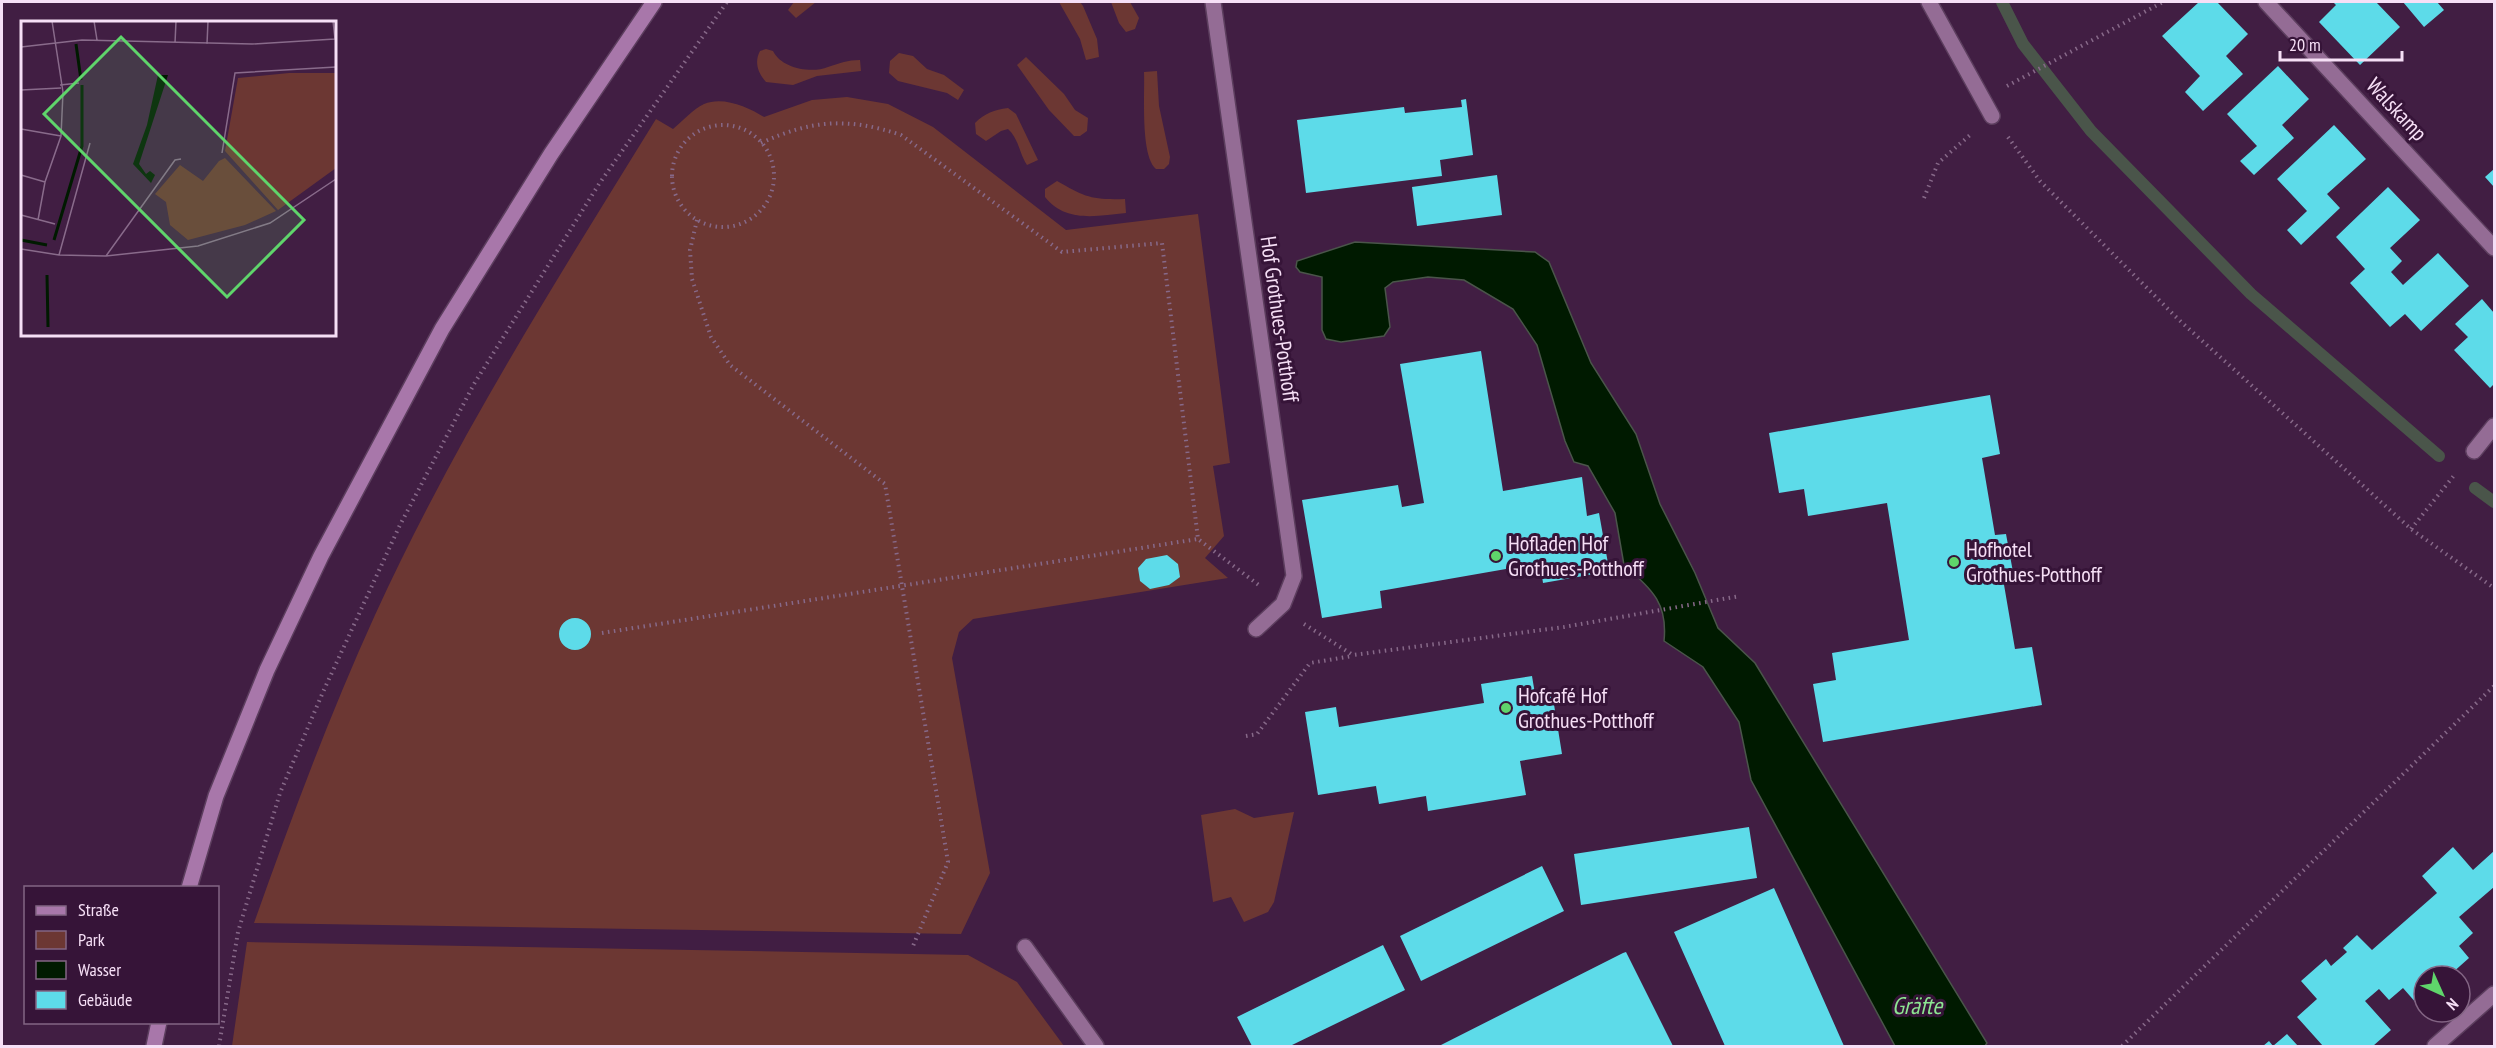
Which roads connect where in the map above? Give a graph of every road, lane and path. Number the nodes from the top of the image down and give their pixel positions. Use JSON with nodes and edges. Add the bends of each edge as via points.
{"nodes":[{"id":1,"x":654,"y":2,"type":"edge"},
{"id":2,"x":728,"y":2,"type":"edge"},
{"id":3,"x":1213,"y":2,"type":"edge"},
{"id":4,"x":1929,"y":2,"type":"edge"},
{"id":5,"x":2163,"y":2,"type":"edge"},
{"id":6,"x":2266,"y":2,"type":"edge"},
{"id":7,"x":2012,"y":83,"type":"dead end"},
{"id":8,"x":1992,"y":116,"type":"junction"},
{"id":9,"x":761,"y":143,"type":"junction"},
{"id":10,"x":1924,"y":198,"type":"dead end"},
{"id":11,"x":697,"y":219,"type":"junction"},
{"id":12,"x":2494,"y":248,"type":"edge"},
{"id":13,"x":2494,"y":426,"type":"edge"},
{"id":14,"x":2474,"y":452,"type":"joint"},
{"id":15,"x":2411,"y":529,"type":"junction"},
{"id":16,"x":1198,"y":539,"type":"junction"},
{"id":17,"x":901,"y":586,"type":"junction"},
{"id":18,"x":2494,"y":588,"type":"edge"},
{"id":19,"x":1740,"y":596,"type":"dead end"},
{"id":20,"x":1283,"y":604,"type":"junction"},
{"id":21,"x":1256,"y":629,"type":"dead end"},
{"id":22,"x":602,"y":633,"type":"dead end"},
{"id":23,"x":1353,"y":656,"type":"junction"},
{"id":24,"x":2494,"y":686,"type":"edge"},
{"id":25,"x":1246,"y":736,"type":"dead end"},
{"id":26,"x":190,"y":886,"type":"edge"},
{"id":27,"x":912,"y":946,"type":"dead end"},
{"id":28,"x":1025,"y":947,"type":"dead end"},
{"id":29,"x":2494,"y":994,"type":"edge"},
{"id":30,"x":159,"y":1024,"type":"edge"},
{"id":31,"x":154,"y":1047,"type":"edge"},
{"id":32,"x":219,"y":1047,"type":"edge"},
{"id":33,"x":1096,"y":1047,"type":"edge"},
{"id":34,"x":2122,"y":1047,"type":"edge"},
{"id":35,"x":2435,"y":1047,"type":"edge"}],
"edges":[{"from":1,"to":26,"type":"main road","via":[[551,154],[442,329],[321,556],[267,670],[216,796]]},
{"from":2,"to":32,"type":"path","via":[[599,184],[474,384],[399,527],[280,794],[238,932]]},
{"from":3,"to":20,"type":"street","name":"Hof Grothues-Potthoff","via":[[1294,576]]},
{"from":4,"to":8,"type":"street"},
{"from":5,"to":7,"type":"path"},
{"from":6,"to":12,"type":"street","name":"Walskamp"},
{"from":8,"to":10,"type":"path","via":[[1938,163]]},
{"from":8,"to":15,"type":"path","via":[[2040,181],[2170,311]]},
{"from":9,"to":11,"type":"path","via":[[773,165],[774,181],[760,212],[730,227],[712,226]]},
{"from":9,"to":11,"type":"path","via":[[742,129],[725,125],[694,134],[682,146],[672,177],[680,201]]},
{"from":9,"to":16,"type":"path","via":[[808,125],[870,124],[901,135],[1062,252],[1162,243]]},
{"from":11,"to":17,"type":"path","via":[[690,250],[692,279],[711,337],[730,365],[885,484]]},
{"from":13,"to":14,"type":"street"},
{"from":14,"to":15,"type":"path"},
{"from":15,"to":18,"type":"path"},
{"from":16,"to":17,"type":"path"},
{"from":16,"to":20,"type":"path"},
{"from":17,"to":22,"type":"path"},
{"from":17,"to":27,"type":"path","via":[[948,862]]},
{"from":19,"to":23,"type":"path","via":[[1651,613]]},
{"from":20,"to":21,"type":"street","name":"Hof Grothues-Potthoff"},
{"from":20,"to":23,"type":"path","via":[[1306,626]]},
{"from":23,"to":25,"type":"path","via":[[1310,663],[1257,734]]},
{"from":24,"to":34,"type":"path"},
{"from":28,"to":33,"type":"street"},
{"from":29,"to":35,"type":"street"},
{"from":30,"to":31,"type":"main road"}]}
